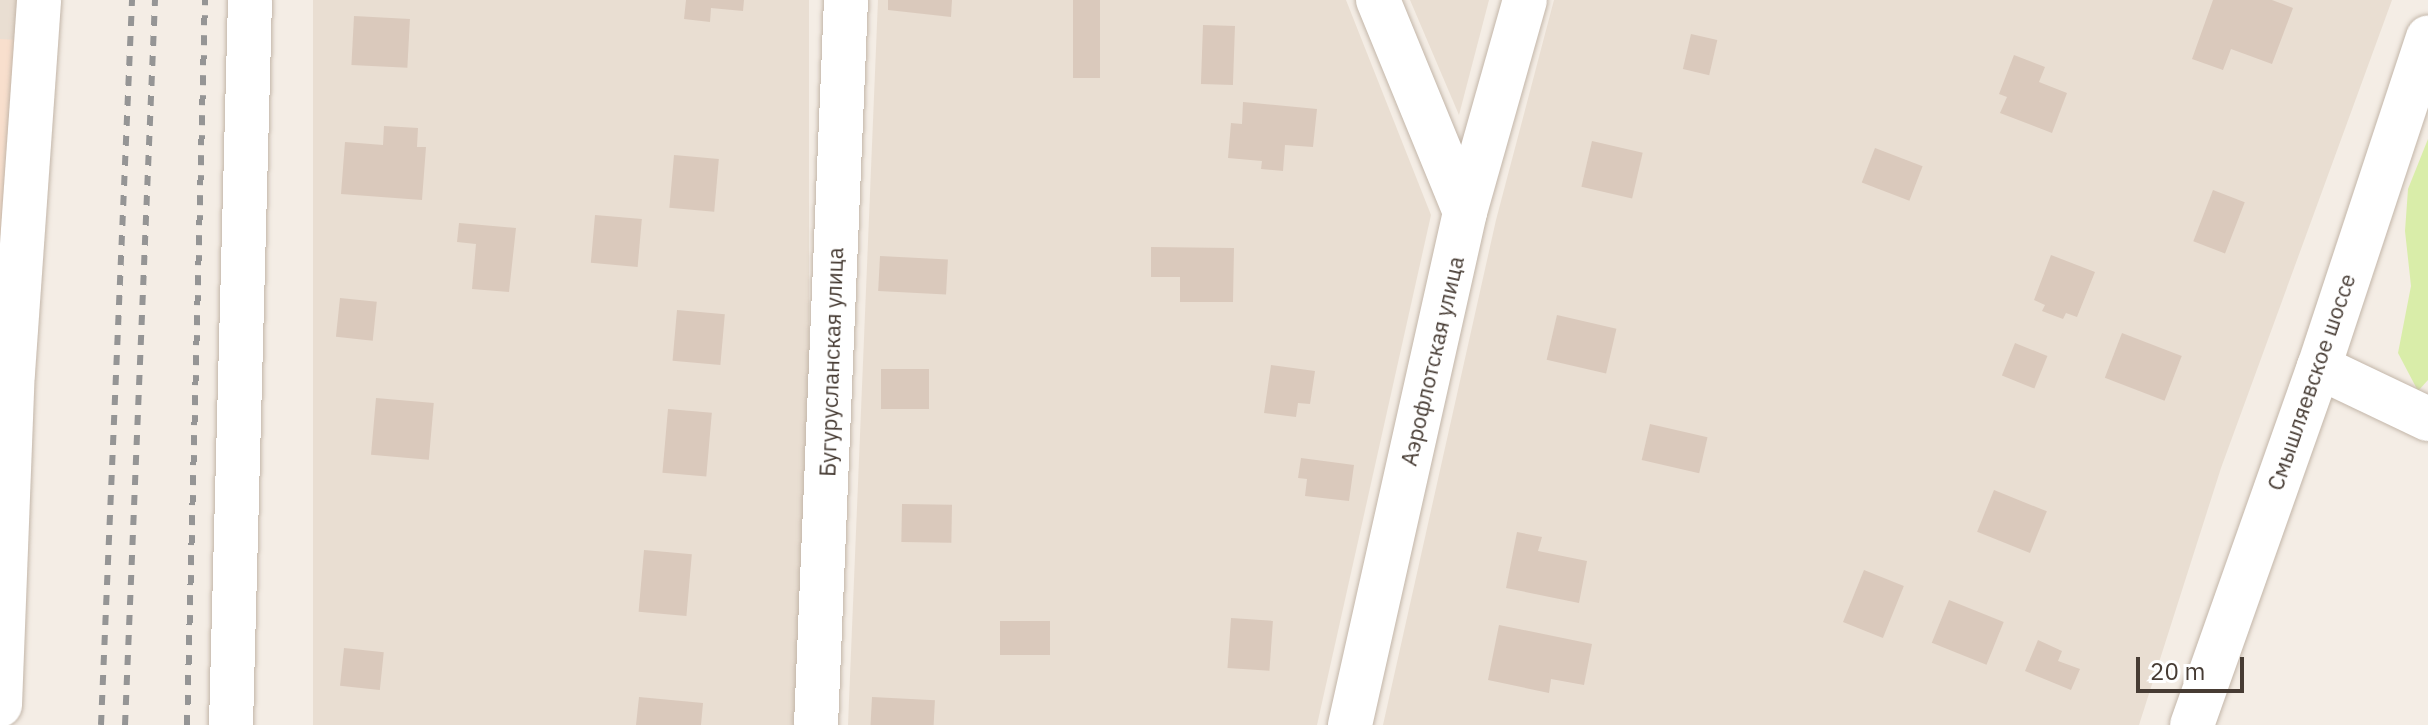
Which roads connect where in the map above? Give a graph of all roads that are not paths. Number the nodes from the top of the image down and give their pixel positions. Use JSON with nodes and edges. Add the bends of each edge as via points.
{"nodes":[{"id":1,"x":39,"y":0,"type":"edge"},
{"id":2,"x":250,"y":0,"type":"edge"},
{"id":3,"x":846,"y":0,"type":"edge"},
{"id":4,"x":1378,"y":0,"type":"edge"},
{"id":5,"x":1525,"y":0,"type":"edge"},
{"id":6,"x":2428,"y":38,"type":"edge"},
{"id":7,"x":1465,"y":212,"type":"junction"},
{"id":8,"x":2319,"y":367,"type":"junction"},
{"id":9,"x":2428,"y":419,"type":"edge"},
{"id":10,"x":0,"y":705,"type":"edge"},
{"id":11,"x":231,"y":725,"type":"edge"},
{"id":12,"x":816,"y":725,"type":"edge"},
{"id":13,"x":1350,"y":725,"type":"edge"},
{"id":14,"x":2192,"y":725,"type":"edge"}],
"edges":[{"from":1,"to":10,"type":"street","via":[[13,373]]},
{"from":2,"to":11,"type":"street"},
{"from":3,"to":12,"type":"street","name":"Бугурусланская улица"},
{"from":4,"to":7,"type":"street"},
{"from":5,"to":7,"type":"street","name":"Аэрофлотская улица"},
{"from":6,"to":8,"type":"street","name":"Смышляевское шоссе"},
{"from":7,"to":13,"type":"street","name":"Аэрофлотская улица"},
{"from":8,"to":9,"type":"street"},
{"from":8,"to":14,"type":"street","name":"Смышляевское шоссе"}]}
